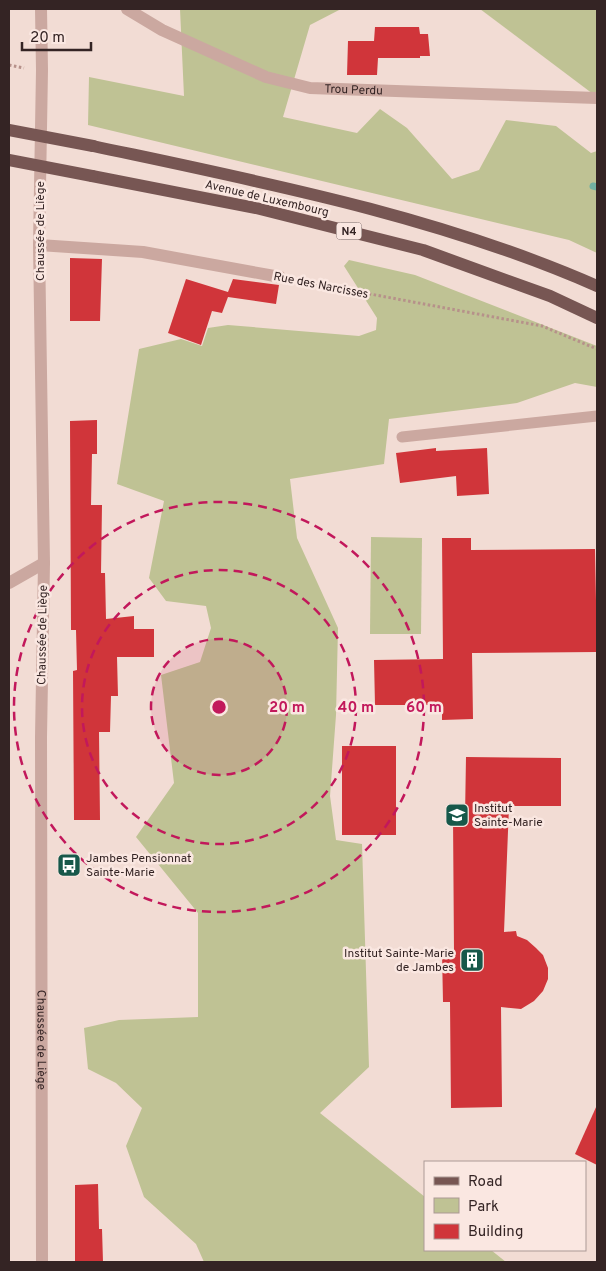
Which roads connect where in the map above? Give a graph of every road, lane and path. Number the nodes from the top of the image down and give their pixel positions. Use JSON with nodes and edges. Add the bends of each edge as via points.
{"nodes":[{"id":1,"x":41,"y":9,"type":"edge"},
{"id":2,"x":127,"y":9,"type":"edge"},
{"id":3,"x":597,"y":98,"type":"edge"},
{"id":4,"x":9,"y":130,"type":"edge"},
{"id":5,"x":9,"y":160,"type":"edge"},
{"id":6,"x":40,"y":245,"type":"junction"},
{"id":7,"x":280,"y":277,"type":"joint"},
{"id":8,"x":597,"y":286,"type":"edge"},
{"id":9,"x":597,"y":318,"type":"edge"},
{"id":10,"x":597,"y":349,"type":"edge"},
{"id":11,"x":597,"y":416,"type":"edge"},
{"id":12,"x":402,"y":437,"type":"dead end"},
{"id":13,"x":44,"y":563,"type":"junction"},
{"id":14,"x":9,"y":583,"type":"edge"},
{"id":15,"x":42,"y":1262,"type":"edge"}],
"edges":[{"from":1,"to":6,"type":"street","name":"Chaussée de Liège"},
{"from":2,"to":3,"type":"street","name":"Trou Perdu","via":[[162,30],[266,77],[310,88]]},
{"from":4,"to":8,"type":"main road","name":"Avenue de Luxembourg","number":"N4","bridge":true,"via":[[254,181],[433,226],[549,265]]},
{"from":5,"to":9,"type":"main road","name":"Avenue de Luxembourg","number":"N4","bridge":true,"via":[[256,208],[422,250],[550,296]]},
{"from":6,"to":7,"type":"street","name":"Rue des Narcisses","via":[[142,252]]},
{"from":6,"to":13,"type":"street","name":"Chaussée de Liège"},
{"from":7,"to":10,"type":"path","name":"Rue des Narcisses","via":[[542,326]]},
{"from":11,"to":12,"type":"lane"},
{"from":13,"to":14,"type":"street"},
{"from":13,"to":15,"type":"street","name":"Chaussée de Liège","via":[[40,736]]}]}
